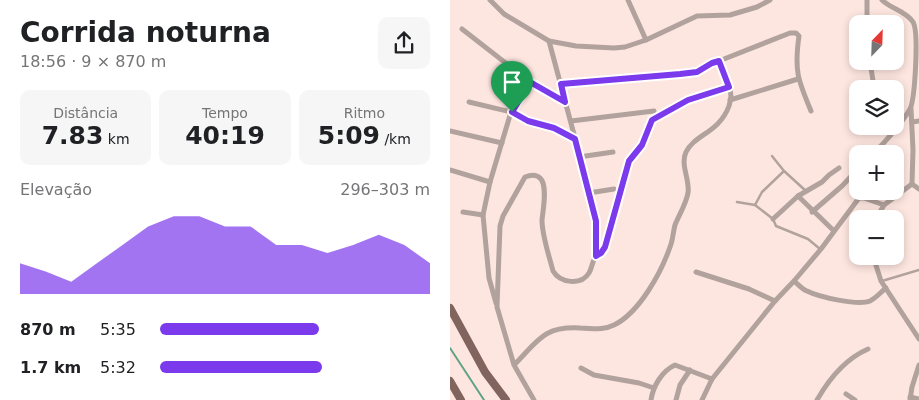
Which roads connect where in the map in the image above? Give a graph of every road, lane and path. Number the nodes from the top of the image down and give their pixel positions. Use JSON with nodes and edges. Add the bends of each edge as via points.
{"nodes":[{"id":1,"x":490,"y":0,"type":"edge"},
{"id":2,"x":628,"y":0,"type":"edge"},
{"id":3,"x":770,"y":0,"type":"edge"},
{"id":4,"x":867,"y":0,"type":"edge"},
{"id":5,"x":882,"y":0,"type":"edge"},
{"id":6,"x":867,"y":15,"type":"edge"},
{"id":7,"x":462,"y":29,"type":"dead end"},
{"id":8,"x":646,"y":40,"type":"junction"},
{"id":9,"x":550,"y":42,"type":"junction"},
{"id":10,"x":918,"y":49,"type":"edge"},
{"id":11,"x":719,"y":61,"type":"junction"},
{"id":12,"x":798,"y":80,"type":"junction"},
{"id":13,"x":530,"y":82,"type":"junction"},
{"id":14,"x":561,"y":84,"type":"junction"},
{"id":15,"x":729,"y":87,"type":"junction"},
{"id":16,"x":916,"y":92,"type":"edge"},
{"id":17,"x":730,"y":100,"type":"junction"},
{"id":18,"x":468,"y":102,"type":"dead end"},
{"id":19,"x":565,"y":102,"type":"junction"},
{"id":20,"x":911,"y":107,"type":"junction"},
{"id":21,"x":654,"y":111,"type":"dead end"},
{"id":22,"x":811,"y":111,"type":"dead end"},
{"id":23,"x":512,"y":112,"type":"junction"},
{"id":24,"x":571,"y":121,"type":"junction"},
{"id":25,"x":919,"y":121,"type":"edge"},
{"id":26,"x":912,"y":122,"type":"junction"},
{"id":27,"x":450,"y":131,"type":"edge"},
{"id":28,"x":575,"y":139,"type":"junction"},
{"id":29,"x":502,"y":143,"type":"junction"},
{"id":30,"x":882,"y":145,"type":"edge"},
{"id":31,"x":613,"y":152,"type":"dead end"},
{"id":32,"x":772,"y":156,"type":"dead end"},
{"id":33,"x":579,"y":157,"type":"junction"},
{"id":34,"x":839,"y":168,"type":"dead end"},
{"id":35,"x":450,"y":170,"type":"edge"},
{"id":36,"x":784,"y":171,"type":"junction"},
{"id":37,"x":849,"y":179,"type":"edge"},
{"id":38,"x":490,"y":182,"type":"junction"},
{"id":39,"x":912,"y":184,"type":"junction"},
{"id":40,"x":614,"y":189,"type":"dead end"},
{"id":41,"x":919,"y":189,"type":"edge"},
{"id":42,"x":807,"y":191,"type":"junction"},
{"id":43,"x":589,"y":193,"type":"junction"},
{"id":44,"x":798,"y":196,"type":"junction"},
{"id":45,"x":737,"y":202,"type":"dead end"},
{"id":46,"x":755,"y":204,"type":"junction"},
{"id":47,"x":884,"y":205,"type":"junction"},
{"id":48,"x":881,"y":210,"type":"edge"},
{"id":49,"x":463,"y":212,"type":"dead end"},
{"id":50,"x":812,"y":212,"type":"junction"},
{"id":51,"x":483,"y":215,"type":"junction"},
{"id":52,"x":773,"y":220,"type":"junction"},
{"id":53,"x":833,"y":230,"type":"junction"},
{"id":54,"x":821,"y":249,"type":"junction"},
{"id":55,"x":596,"y":256,"type":"junction"},
{"id":56,"x":876,"y":265,"type":"edge"},
{"id":57,"x":919,"y":270,"type":"edge"},
{"id":58,"x":696,"y":272,"type":"dead end"},
{"id":59,"x":794,"y":281,"type":"junction"},
{"id":60,"x":881,"y":281,"type":"junction"},
{"id":61,"x":886,"y":288,"type":"junction"},
{"id":62,"x":775,"y":302,"type":"junction"},
{"id":63,"x":497,"y":307,"type":"junction"},
{"id":64,"x":450,"y":308,"type":"edge"},
{"id":65,"x":919,"y":339,"type":"edge"},
{"id":66,"x":868,"y":349,"type":"dead end"},
{"id":67,"x":514,"y":365,"type":"junction"},
{"id":68,"x":919,"y":365,"type":"edge"},
{"id":69,"x":581,"y":368,"type":"dead end"},
{"id":70,"x":690,"y":370,"type":"junction"},
{"id":71,"x":712,"y":379,"type":"junction"},
{"id":72,"x":450,"y":381,"type":"edge"},
{"id":73,"x":654,"y":388,"type":"junction"},
{"id":74,"x":846,"y":394,"type":"dead end"},
{"id":75,"x":910,"y":398,"type":"edge"},
{"id":76,"x":919,"y":398,"type":"edge"},
{"id":77,"x":461,"y":400,"type":"edge"},
{"id":78,"x":506,"y":400,"type":"edge"},
{"id":79,"x":534,"y":400,"type":"edge"},
{"id":80,"x":650,"y":400,"type":"edge"},
{"id":81,"x":676,"y":400,"type":"edge"},
{"id":82,"x":702,"y":400,"type":"edge"},
{"id":83,"x":816,"y":400,"type":"edge"},
{"id":84,"x":856,"y":400,"type":"edge"}],
"edges":[{"from":1,"to":9,"type":"street","via":[[504,14]]},
{"from":2,"to":8,"type":"street"},
{"from":3,"to":8,"type":"street","via":[[730,15],[697,16]]},
{"from":4,"to":6,"type":"street"},
{"from":5,"to":10,"type":"street","via":[[912,20]]},
{"from":7,"to":13,"type":"street"},
{"from":8,"to":9,"type":"street","via":[[614,48]]},
{"from":9,"to":14,"type":"street"},
{"from":10,"to":16,"type":"street"},
{"from":11,"to":12,"type":"street","via":[[794,32],[799,36]]},
{"from":11,"to":14,"type":"street","via":[[697,72]]},
{"from":11,"to":15,"type":"street"},
{"from":12,"to":17,"type":"street"},
{"from":12,"to":22,"type":"street"},
{"from":13,"to":19,"type":"street"},
{"from":13,"to":23,"type":"street"},
{"from":14,"to":19,"type":"street"},
{"from":15,"to":17,"type":"street"},
{"from":15,"to":55,"type":"street","via":[[688,100],[652,120],[642,145],[629,161],[605,247]]},
{"from":16,"to":20,"type":"street"},
{"from":17,"to":67,"type":"street","via":[[721,122],[686,152],[686,199],[674,228],[670,250],[650,290],[611,326],[598,330],[568,328],[544,334]]},
{"from":18,"to":23,"type":"street"},
{"from":19,"to":24,"type":"street"},
{"from":20,"to":26,"type":"street"},
{"from":20,"to":30,"type":"street"},
{"from":21,"to":24,"type":"street"},
{"from":23,"to":28,"type":"street"},
{"from":23,"to":29,"type":"street"},
{"from":24,"to":28,"type":"street"},
{"from":25,"to":26,"type":"street"},
{"from":26,"to":39,"type":"street"},
{"from":27,"to":29,"type":"street"},
{"from":28,"to":33,"type":"street"},
{"from":29,"to":38,"type":"street"},
{"from":31,"to":33,"type":"street"},
{"from":32,"to":36,"type":"lane"},
{"from":33,"to":43,"type":"street"},
{"from":34,"to":42,"type":"street"},
{"from":35,"to":38,"type":"street"},
{"from":36,"to":42,"type":"lane"},
{"from":36,"to":46,"type":"lane","via":[[762,192]]},
{"from":37,"to":50,"type":"street"},
{"from":38,"to":51,"type":"street"},
{"from":39,"to":41,"type":"street"},
{"from":39,"to":47,"type":"street"},
{"from":40,"to":43,"type":"street"},
{"from":42,"to":44,"type":"street"},
{"from":43,"to":55,"type":"street","via":[[596,221]]},
{"from":44,"to":50,"type":"street"},
{"from":44,"to":52,"type":"street"},
{"from":45,"to":46,"type":"lane"},
{"from":46,"to":52,"type":"lane"},
{"from":47,"to":48,"type":"street"},
{"from":47,"to":53,"type":"street","via":[[859,198]]},
{"from":49,"to":51,"type":"street"},
{"from":50,"to":53,"type":"street"},
{"from":51,"to":63,"type":"street","via":[[489,278]]},
{"from":52,"to":54,"type":"lane","via":[[776,226]]},
{"from":53,"to":54,"type":"street"},
{"from":54,"to":59,"type":"street"},
{"from":55,"to":63,"type":"street","via":[[584,278],[572,282],[556,276],[542,223],[543,184],[536,175],[525,177],[500,226]]},
{"from":56,"to":60,"type":"street"},
{"from":57,"to":60,"type":"lane"},
{"from":58,"to":62,"type":"street","via":[[749,289]]},
{"from":59,"to":61,"type":"street","via":[[816,294],[854,301],[869,301]]},
{"from":59,"to":62,"type":"street"},
{"from":60,"to":61,"type":"street"},
{"from":61,"to":65,"type":"street"},
{"from":62,"to":71,"type":"street"},
{"from":63,"to":67,"type":"street"},
{"from":64,"to":78,"type":"main road","via":[[485,372]]},
{"from":66,"to":83,"type":"street","via":[[846,363],[827,382]]},
{"from":67,"to":79,"type":"street"},
{"from":68,"to":75,"type":"street"},
{"from":69,"to":73,"type":"street","via":[[594,375]]},
{"from":70,"to":71,"type":"street"},
{"from":70,"to":73,"type":"street","via":[[677,364],[671,366]]},
{"from":70,"to":81,"type":"street","via":[[680,385]]},
{"from":71,"to":82,"type":"street"},
{"from":72,"to":77,"type":"main road"},
{"from":73,"to":80,"type":"street"},
{"from":74,"to":84,"type":"street"},
{"from":75,"to":76,"type":"street"}]}
